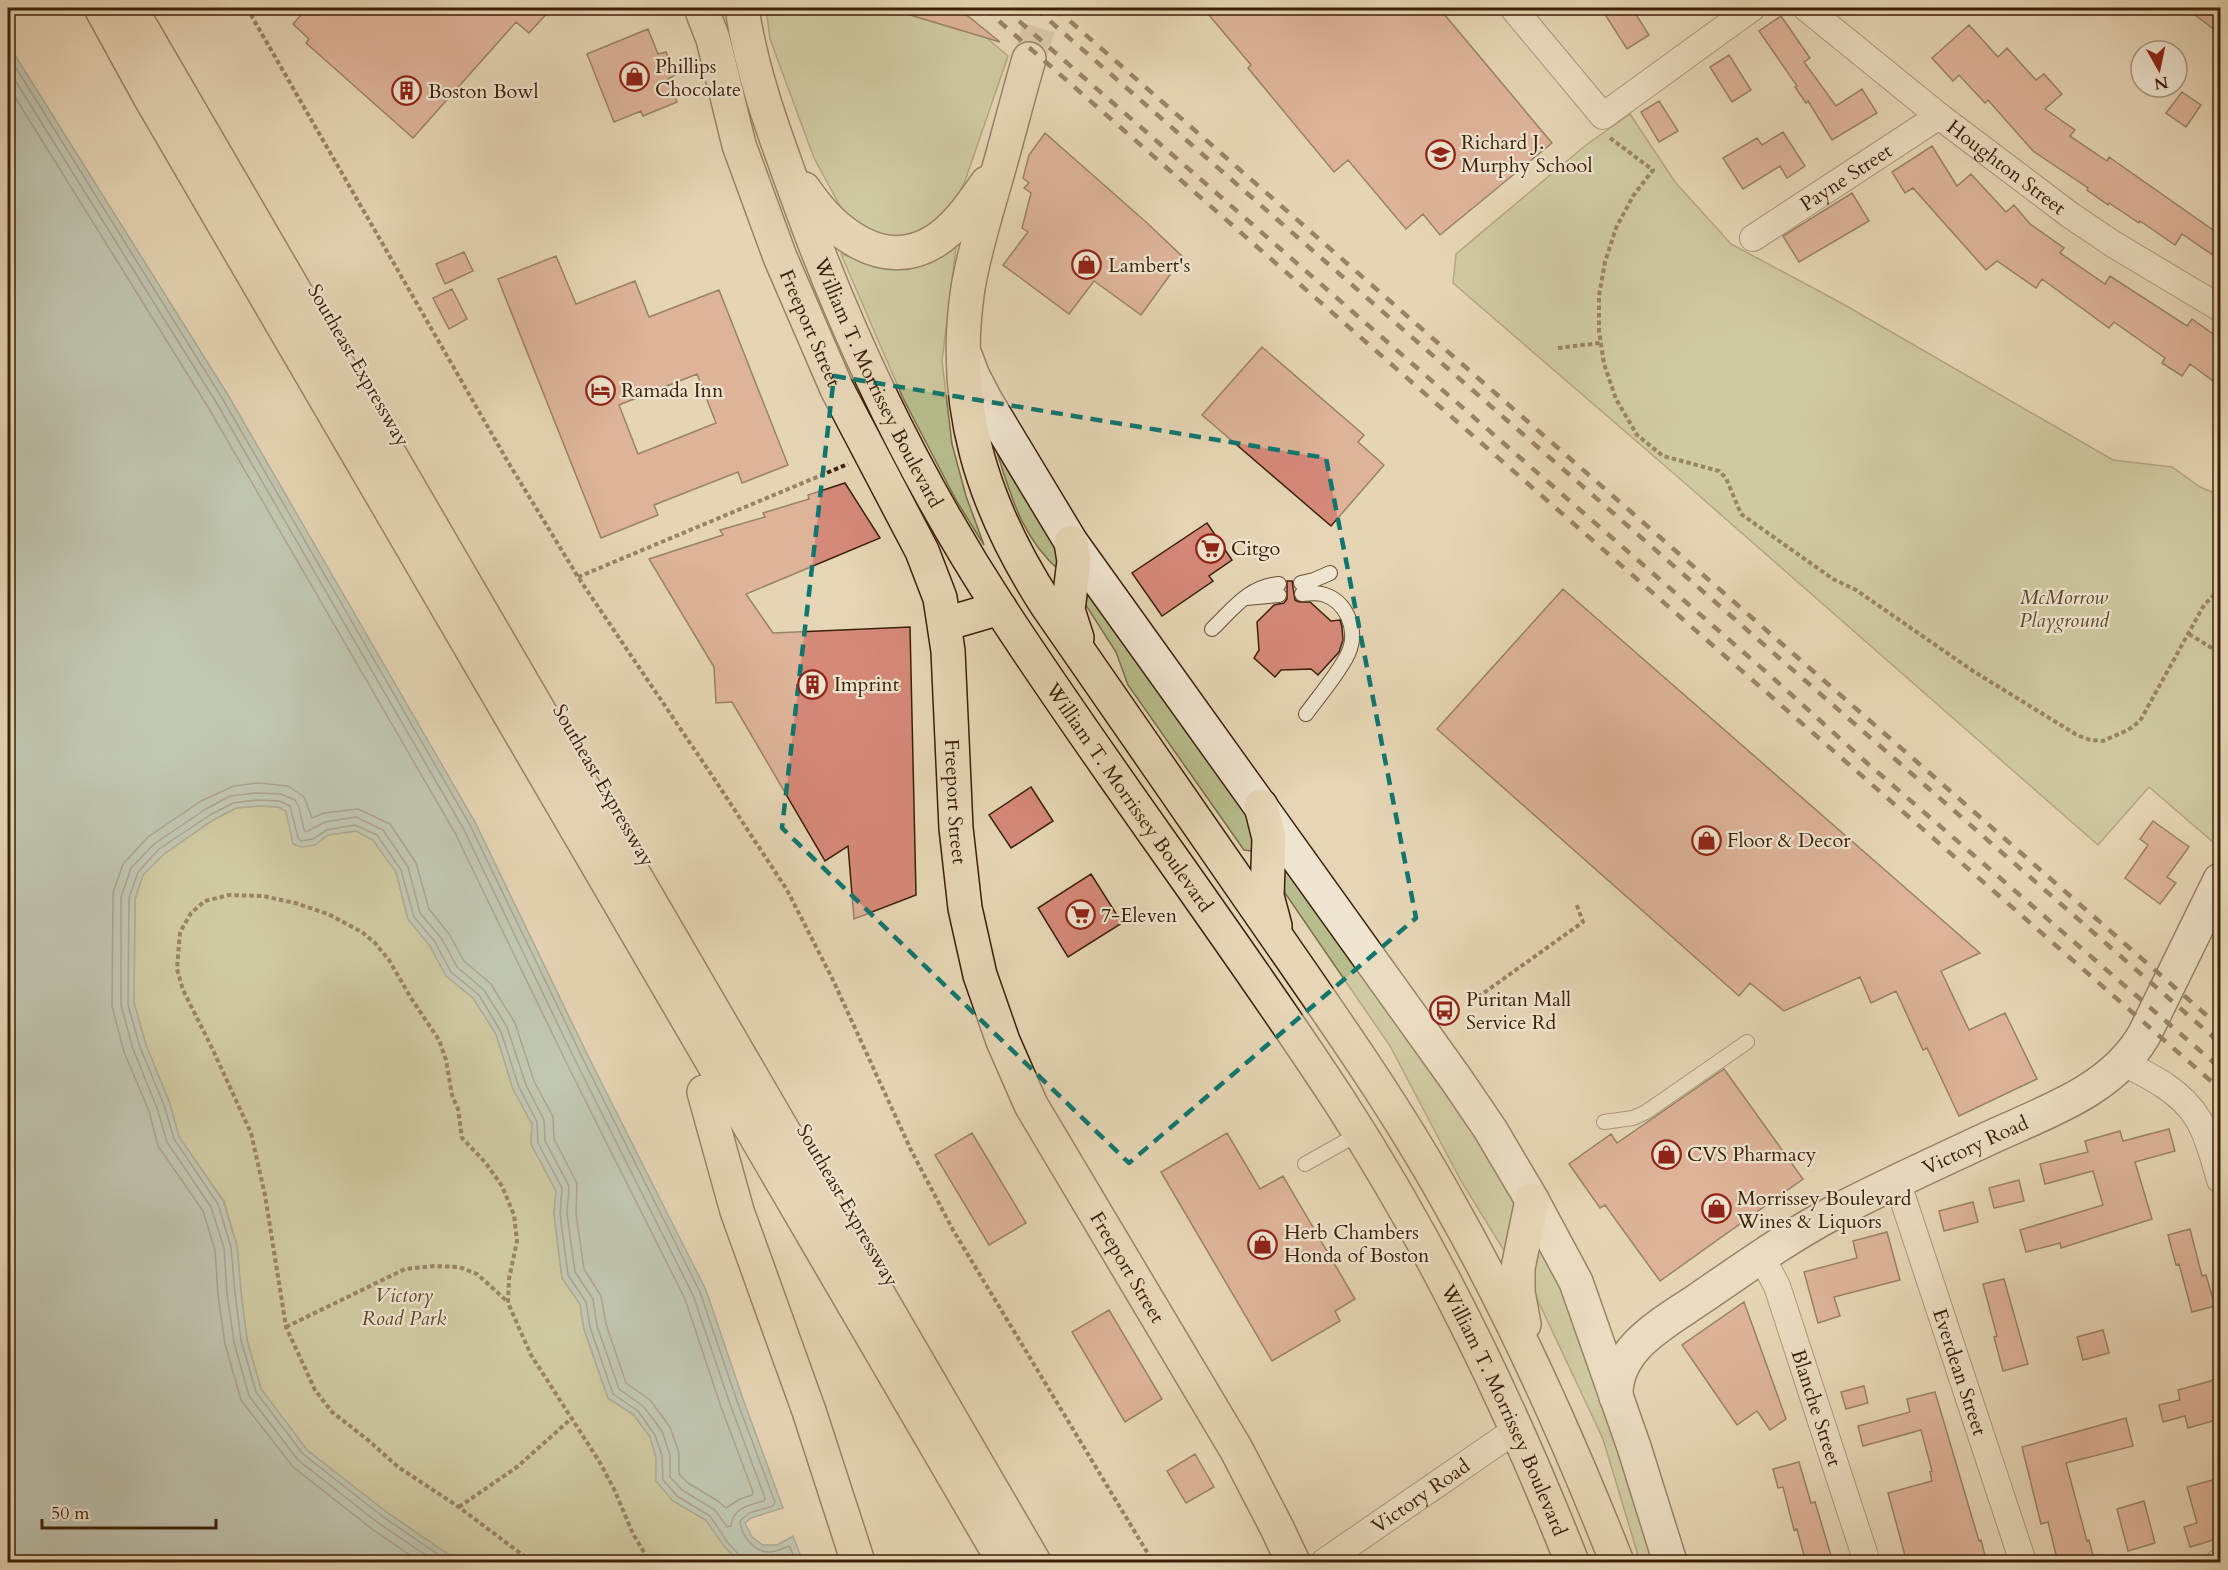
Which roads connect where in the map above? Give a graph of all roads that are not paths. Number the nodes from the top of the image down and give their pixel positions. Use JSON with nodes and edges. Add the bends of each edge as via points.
{"nodes":[{"id":1,"x":77,"y":8,"type":"edge"},
{"id":2,"x":101,"y":8,"type":"edge"},
{"id":3,"x":130,"y":8,"type":"edge"},
{"id":4,"x":153,"y":8,"type":"edge"},
{"id":5,"x":701,"y":8,"type":"edge"},
{"id":6,"x":742,"y":8,"type":"edge"},
{"id":7,"x":1513,"y":8,"type":"edge"},
{"id":8,"x":1752,"y":8,"type":"edge"},
{"id":9,"x":1806,"y":8,"type":"edge"},
{"id":10,"x":715,"y":49,"type":"junction"},
{"id":11,"x":1029,"y":59,"type":"tunnel mouth"},
{"id":12,"x":757,"y":74,"type":"junction"},
{"id":13,"x":1939,"y":116,"type":"junction"},
{"id":14,"x":783,"y":157,"type":"junction"},
{"id":15,"x":1000,"y":166,"type":"junction"},
{"id":16,"x":1753,"y":238,"type":"dead end"},
{"id":17,"x":2220,"y":308,"type":"edge"},
{"id":18,"x":963,"y":345,"type":"junction"},
{"id":19,"x":888,"y":409,"type":"junction"},
{"id":20,"x":855,"y":425,"type":"junction"},
{"id":21,"x":1071,"y":542,"type":"junction"},
{"id":22,"x":1330,"y":573,"type":"dead end"},
{"id":23,"x":1279,"y":590,"type":"dead end"},
{"id":24,"x":1000,"y":608,"type":"junction"},
{"id":25,"x":945,"y":624,"type":"junction"},
{"id":26,"x":1212,"y":629,"type":"dead end"},
{"id":27,"x":1095,"y":674,"type":"junction"},
{"id":28,"x":1306,"y":714,"type":"dead end"},
{"id":29,"x":1261,"y":806,"type":"junction"},
{"id":30,"x":2220,"y":880,"type":"edge"},
{"id":31,"x":1287,"y":952,"type":"junction"},
{"id":32,"x":1747,"y":1042,"type":"dead end"},
{"id":33,"x":2124,"y":1063,"type":"junction"},
{"id":34,"x":704,"y":1092,"type":"junction"},
{"id":35,"x":1604,"y":1122,"type":"dead end"},
{"id":36,"x":1360,"y":1133,"type":"junction"},
{"id":37,"x":1305,"y":1164,"type":"dead end"},
{"id":38,"x":2220,"y":1180,"type":"edge"},
{"id":39,"x":1897,"y":1181,"type":"junction"},
{"id":40,"x":1532,"y":1200,"type":"junction"},
{"id":41,"x":1761,"y":1256,"type":"junction"},
{"id":42,"x":1583,"y":1298,"type":"junction"},
{"id":43,"x":1649,"y":1333,"type":"junction"},
{"id":44,"x":1545,"y":1388,"type":"junction"},
{"id":45,"x":1616,"y":1397,"type":"junction"},
{"id":46,"x":1517,"y":1429,"type":"junction"},
{"id":47,"x":858,"y":1563,"type":"edge"},
{"id":48,"x":980,"y":1563,"type":"edge"},
{"id":49,"x":1004,"y":1563,"type":"edge"},
{"id":50,"x":1034,"y":1563,"type":"edge"},
{"id":51,"x":1055,"y":1563,"type":"edge"},
{"id":52,"x":1293,"y":1563,"type":"edge"},
{"id":53,"x":1324,"y":1563,"type":"edge"},
{"id":54,"x":1572,"y":1563,"type":"edge"},
{"id":55,"x":1617,"y":1563,"type":"edge"},
{"id":56,"x":1670,"y":1563,"type":"edge"},
{"id":57,"x":1867,"y":1563,"type":"edge"},
{"id":58,"x":2023,"y":1563,"type":"edge"}],
"edges":[{"from":1,"to":34,"type":"main road"},
{"from":2,"to":49,"type":"main road"},
{"from":3,"to":50,"type":"main road"},
{"from":4,"to":51,"type":"main road","name":"Southeast Expressway"},
{"from":5,"to":10,"type":"main road","name":"Freeport Street"},
{"from":6,"to":12,"type":"main road","name":"William T. Morrissey Boulevard"},
{"from":7,"to":8,"type":"street","via":[[1604,125]]},
{"from":9,"to":13,"type":"street","name":"Houghton Street"},
{"from":10,"to":12,"type":"main road","via":[[741,51],[750,58]]},
{"from":10,"to":20,"type":"main road","name":"Freeport Street","via":[[749,174],[804,315]]},
{"from":11,"to":15,"type":"main road","name":"William T. Morrissey Boulevard"},
{"from":12,"to":14,"type":"main road","name":"William T. Morrissey Boulevard"},
{"from":13,"to":16,"type":"street","name":"Payne Street"},
{"from":13,"to":17,"type":"street","name":"Houghton Street","via":[[2091,229]]},
{"from":14,"to":15,"type":"main road","via":[[809,197],[846,236],[863,246],[902,252],[934,242],[948,230]]},
{"from":14,"to":19,"type":"main road","name":"William T. Morrissey Boulevard","via":[[828,279]]},
{"from":15,"to":18,"type":"main road","name":"William T. Morrissey Boulevard","via":[[973,262]]},
{"from":18,"to":21,"type":"main road","via":[[981,393]]},
{"from":18,"to":27,"type":"main road","name":"William T. Morrissey Boulevard","via":[[970,426],[992,504],[1023,569]]},
{"from":19,"to":20,"type":"main road"},
{"from":19,"to":24,"type":"main road","name":"William T. Morrissey Boulevard","via":[[940,508]]},
{"from":20,"to":25,"type":"main road","name":"Freeport Street","via":[[926,560]]},
{"from":21,"to":27,"type":"main road","via":[[1074,561],[1068,610],[1073,630]]},
{"from":21,"to":29,"type":"main road"},
{"from":22,"to":28,"type":"lane","via":[[1302,588],[1336,601],[1347,613],[1351,630],[1349,652]]},
{"from":23,"to":26,"type":"lane","via":[[1256,589]]},
{"from":24,"to":25,"type":"main road"},
{"from":24,"to":36,"type":"main road","name":"William T. Morrissey Boulevard"},
{"from":25,"to":52,"type":"main road","name":"Freeport Street","via":[[956,828],[965,908],[980,975],[999,1030],[1031,1105],[1236,1449]]},
{"from":27,"to":31,"type":"main road","name":"William T. Morrissey Boulevard"},
{"from":29,"to":31,"type":"main road","via":[[1269,838],[1267,896]]},
{"from":29,"to":40,"type":"main road","via":[[1467,1095]]},
{"from":30,"to":33,"type":"main road","name":"Victory Road","via":[[2144,1035]]},
{"from":31,"to":44,"type":"main road","name":"William T. Morrissey Boulevard","via":[[1426,1163],[1489,1275]]},
{"from":32,"to":35,"type":"lane","via":[[1646,1112]]},
{"from":33,"to":38,"type":"street","via":[[2169,1089],[2189,1107],[2203,1128]]},
{"from":33,"to":39,"type":"main road","name":"Victory Road","via":[[2080,1095]]},
{"from":34,"to":47,"type":"main road","via":[[737,1211],[809,1411]]},
{"from":34,"to":48,"type":"main road"},
{"from":36,"to":37,"type":"lane"},
{"from":36,"to":46,"type":"main road","name":"William T. Morrissey Boulevard","via":[[1450,1289]]},
{"from":39,"to":41,"type":"main road","name":"Victory Road"},
{"from":39,"to":58,"type":"street","name":"Everdean Street"},
{"from":40,"to":42,"type":"main road"},
{"from":40,"to":44,"type":"main road","via":[[1519,1262],[1518,1293]]},
{"from":41,"to":43,"type":"main road","name":"Victory Road"},
{"from":41,"to":57,"type":"street","name":"Blanche Street","via":[[1777,1286]]},
{"from":42,"to":43,"type":"main road","via":[[1616,1327]]},
{"from":42,"to":45,"type":"main road"},
{"from":43,"to":45,"type":"main road","name":"Victory Road","via":[[1622,1366]]},
{"from":44,"to":55,"type":"main road","name":"William T. Morrissey Boulevard"},
{"from":45,"to":56,"type":"main road"},
{"from":46,"to":53,"type":"street","name":"Victory Road"},
{"from":46,"to":54,"type":"main road","name":"William T. Morrissey Boulevard"}]}
